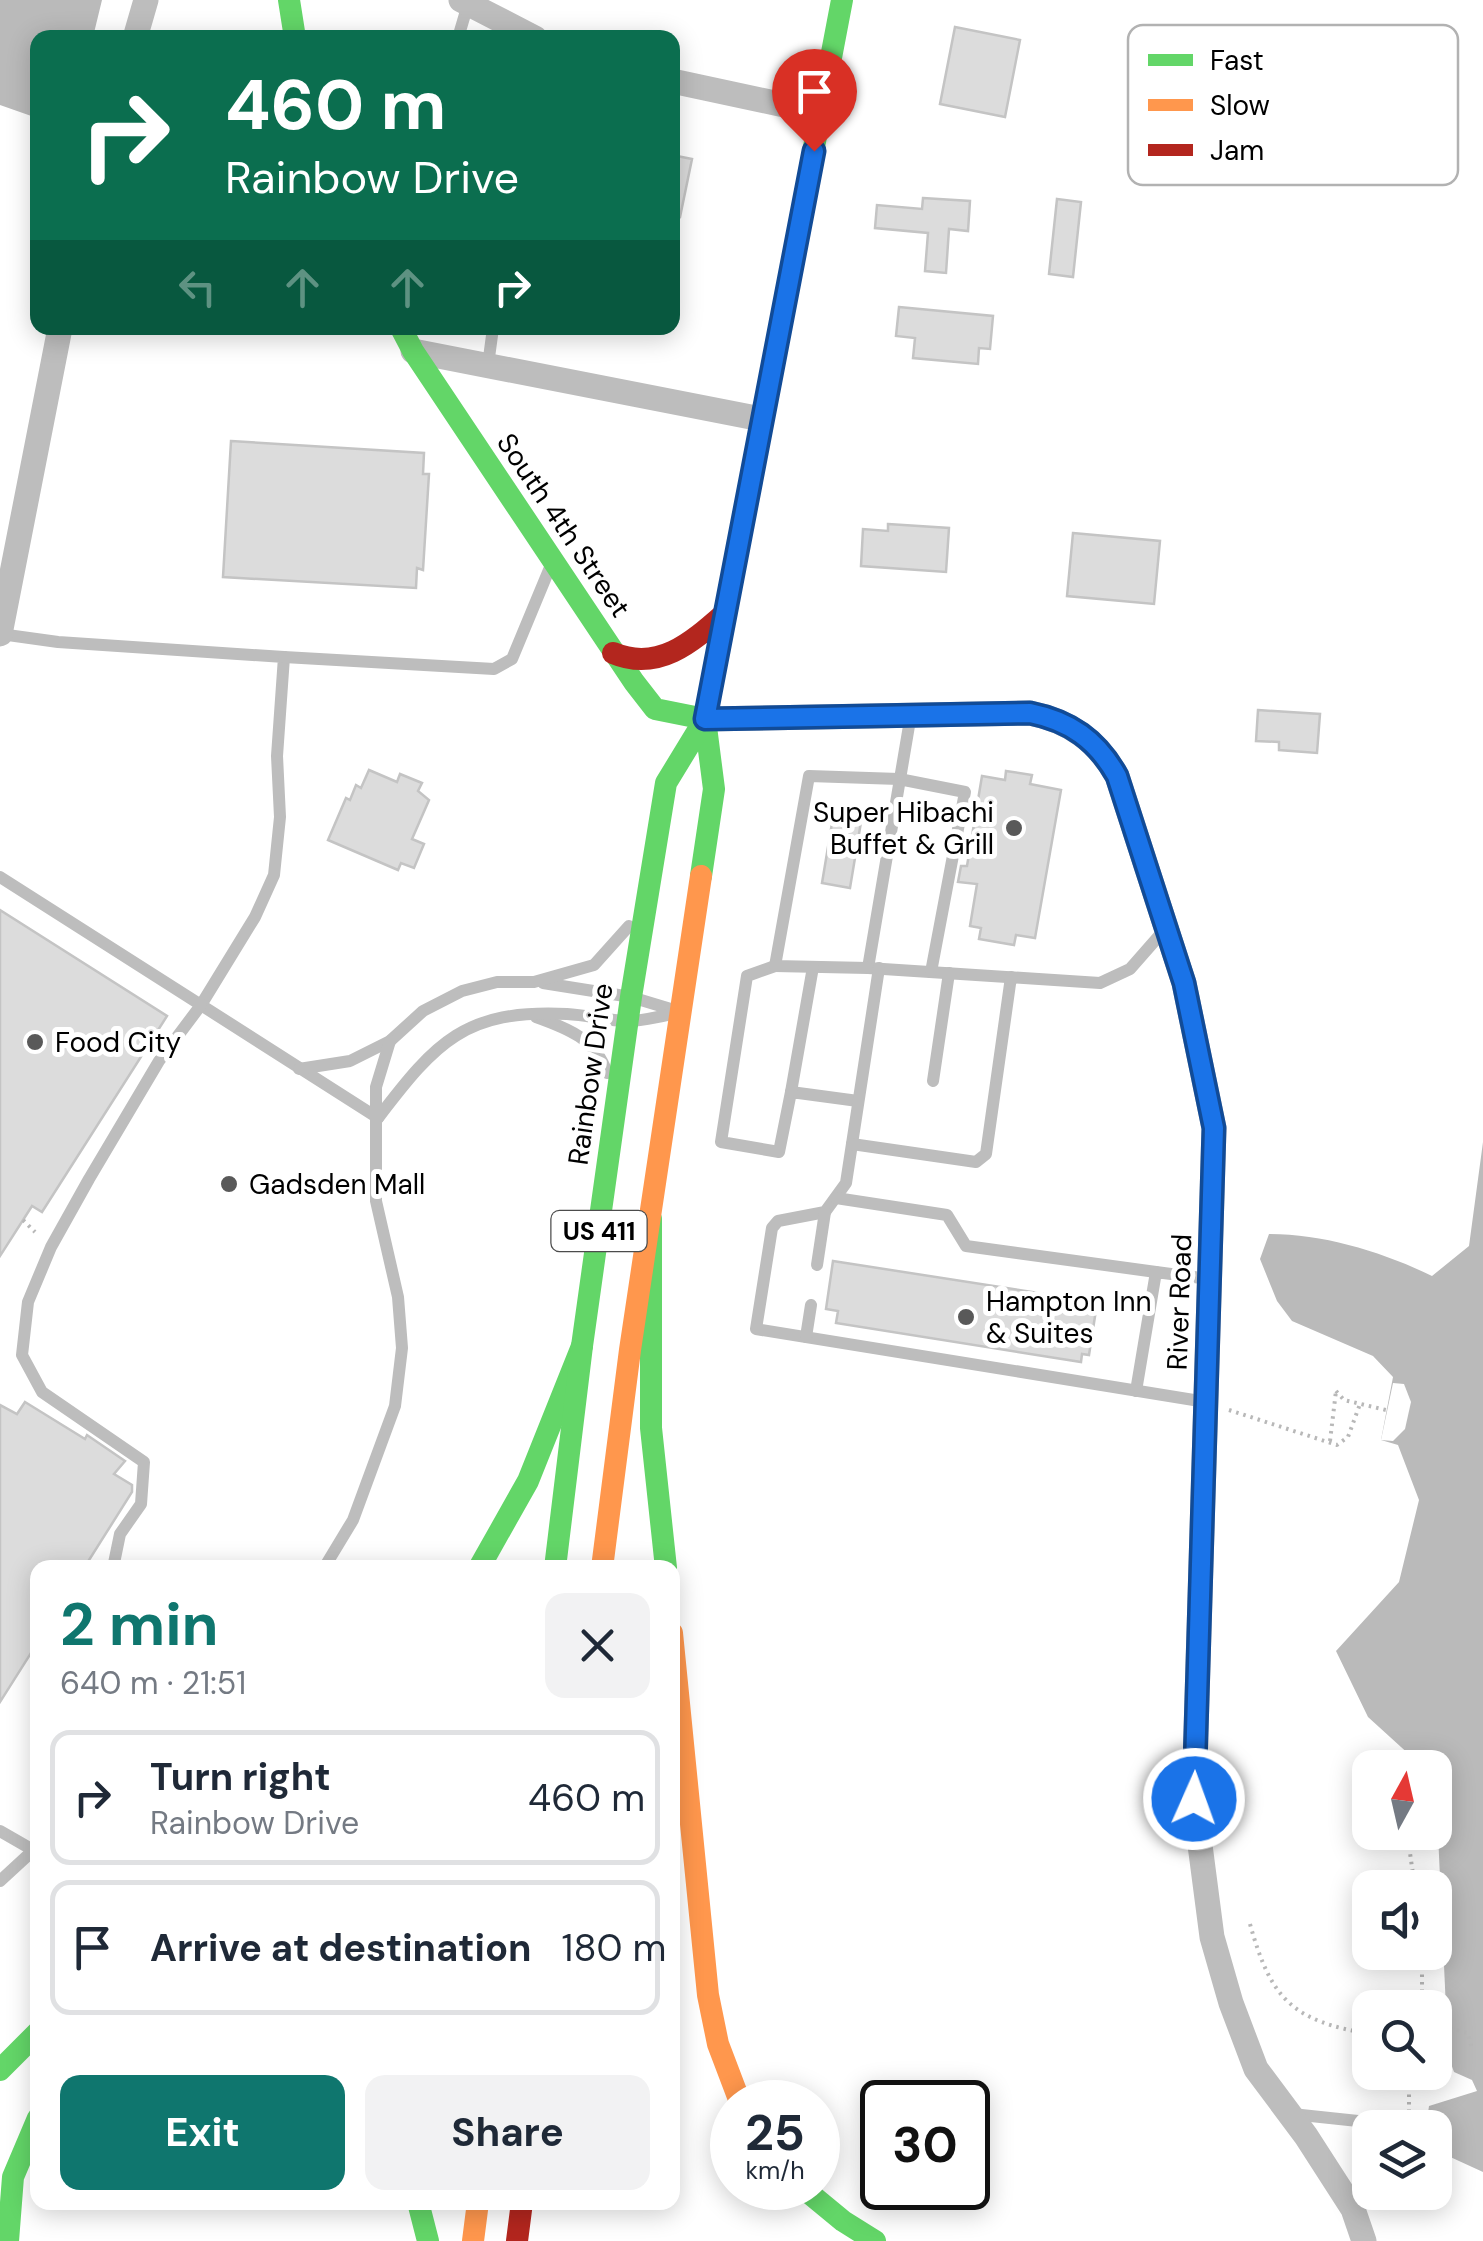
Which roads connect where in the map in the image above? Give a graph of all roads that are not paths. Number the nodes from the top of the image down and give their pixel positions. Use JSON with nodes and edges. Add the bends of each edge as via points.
{"nodes":[{"id":1,"x":146,"y":0,"type":"edge"},
{"id":2,"x":289,"y":0,"type":"edge"},
{"id":3,"x":842,"y":0,"type":"edge"},
{"id":4,"x":464,"y":2,"type":"edge"},
{"id":5,"x":137,"y":30,"type":"edge"},
{"id":6,"x":294,"y":30,"type":"edge"},
{"id":7,"x":459,"y":30,"type":"edge"},
{"id":8,"x":519,"y":30,"type":"edge"},
{"id":9,"x":680,"y":83,"type":"edge"},
{"id":10,"x":822,"y":113,"type":"junction"},
{"id":11,"x":59,"y":335,"type":"edge"},
{"id":12,"x":493,"y":335,"type":"edge"},
{"id":13,"x":407,"y":339,"type":"edge"},
{"id":14,"x":488,"y":366,"type":"junction"},
{"id":15,"x":762,"y":419,"type":"junction"},
{"id":16,"x":552,"y":562,"type":"junction"},
{"id":17,"x":724,"y":614,"type":"junction"},
{"id":18,"x":0,"y":634,"type":"edge"},
{"id":19,"x":614,"y":654,"type":"junction"},
{"id":20,"x":284,"y":657,"type":"junction"},
{"id":21,"x":911,"y":714,"type":"junction"},
{"id":22,"x":705,"y":719,"type":"junction"},
{"id":23,"x":899,"y":778,"type":"junction"},
{"id":24,"x":0,"y":877,"type":"edge"},
{"id":25,"x":647,"y":899,"type":"junction"},
{"id":26,"x":1166,"y":928,"type":"junction"},
{"id":27,"x":775,"y":966,"type":"junction"},
{"id":28,"x":814,"y":966,"type":"junction"},
{"id":29,"x":874,"y":968,"type":"junction"},
{"id":30,"x":931,"y":972,"type":"junction"},
{"id":31,"x":949,"y":974,"type":"junction"},
{"id":32,"x":1011,"y":977,"type":"junction"},
{"id":33,"x":534,"y":982,"type":"junction"},
{"id":34,"x":632,"y":997,"type":"junction"},
{"id":35,"x":200,"y":1005,"type":"junction"},
{"id":36,"x":682,"y":1012,"type":"junction"},
{"id":37,"x":529,"y":1014,"type":"junction"},
{"id":38,"x":628,"y":1021,"type":"junction"},
{"id":39,"x":390,"y":1041,"type":"junction"},
{"id":40,"x":299,"y":1069,"type":"junction"},
{"id":41,"x":933,"y":1080,"type":"dead end"},
{"id":42,"x":792,"y":1092,"type":"junction"},
{"id":43,"x":858,"y":1101,"type":"junction"},
{"id":44,"x":615,"y":1116,"type":"junction"},
{"id":45,"x":378,"y":1118,"type":"junction"},
{"id":46,"x":852,"y":1144,"type":"junction"},
{"id":47,"x":836,"y":1198,"type":"junction"},
{"id":48,"x":825,"y":1212,"type":"junction"},
{"id":49,"x":651,"y":1219,"type":"junction"},
{"id":50,"x":817,"y":1265,"type":"dead end"},
{"id":51,"x":1156,"y":1272,"type":"junction"},
{"id":52,"x":1210,"y":1279,"type":"junction"},
{"id":53,"x":810,"y":1306,"type":"dead end"},
{"id":54,"x":806,"y":1337,"type":"junction"},
{"id":55,"x":582,"y":1346,"type":"junction"},
{"id":56,"x":1136,"y":1390,"type":"junction"},
{"id":57,"x":1206,"y":1402,"type":"junction"},
{"id":58,"x":115,"y":1560,"type":"edge"},
{"id":59,"x":329,"y":1560,"type":"edge"},
{"id":60,"x":484,"y":1560,"type":"edge"},
{"id":61,"x":557,"y":1560,"type":"edge"},
{"id":62,"x":603,"y":1560,"type":"edge"},
{"id":63,"x":665,"y":1560,"type":"edge"},
{"id":64,"x":680,"y":1713,"type":"edge"},
{"id":65,"x":0,"y":1831,"type":"edge"},
{"id":66,"x":30,"y":1846,"type":"edge"},
{"id":67,"x":30,"y":1853,"type":"edge"},
{"id":68,"x":0,"y":1881,"type":"edge"},
{"id":69,"x":30,"y":2040,"type":"edge"},
{"id":70,"x":0,"y":2070,"type":"edge"},
{"id":71,"x":732,"y":2080,"type":"edge"},
{"id":72,"x":1289,"y":2114,"type":"junction"},
{"id":73,"x":1352,"y":2121,"type":"edge"},
{"id":74,"x":30,"y":2134,"type":"edge"},
{"id":75,"x":420,"y":2210,"type":"edge"},
{"id":76,"x":477,"y":2210,"type":"edge"},
{"id":77,"x":521,"y":2210,"type":"edge"},
{"id":78,"x":830,"y":2210,"type":"edge"},
{"id":79,"x":8,"y":2241,"type":"edge"},
{"id":80,"x":428,"y":2241,"type":"edge"},
{"id":81,"x":473,"y":2241,"type":"edge"},
{"id":82,"x":517,"y":2241,"type":"edge"},
{"id":83,"x":876,"y":2241,"type":"edge"},
{"id":84,"x":1364,"y":2241,"type":"edge"}],
"edges":[{"from":1,"to":5,"type":"street"},
{"from":2,"to":6,"type":"main road"},
{"from":3,"to":10,"type":"main road","name":"Rainbow Drive","number":"US 411"},
{"from":4,"to":7,"type":"lane"},
{"from":4,"to":8,"type":"street"},
{"from":9,"to":10,"type":"street"},
{"from":10,"to":15,"type":"main road","name":"Rainbow Drive","number":"US 411"},
{"from":11,"to":18,"type":"street"},
{"from":12,"to":14,"type":"lane"},
{"from":13,"to":14,"type":"street"},
{"from":13,"to":16,"type":"main road","name":"South 4th Street"},
{"from":14,"to":15,"type":"street"},
{"from":15,"to":17,"type":"main road","name":"Rainbow Drive","number":"US 411"},
{"from":16,"to":19,"type":"main road","name":"South 4th Street"},
{"from":16,"to":20,"type":"lane","via":[[512,659],[494,668]]},
{"from":17,"to":19,"type":"main road","via":[[658,660],[629,663]]},
{"from":17,"to":22,"type":"main road","name":"Rainbow Drive","number":"US 411"},
{"from":18,"to":20,"type":"lane"},
{"from":19,"to":22,"type":"main road","name":"South 4th Street","via":[[655,709]]},
{"from":20,"to":35,"type":"lane","via":[[274,875]]},
{"from":21,"to":22,"type":"street","name":"River Road"},
{"from":21,"to":23,"type":"lane"},
{"from":21,"to":26,"type":"street","name":"River Road","via":[[1030,713],[1089,738],[1117,776]]},
{"from":22,"to":25,"type":"main road","name":"Rainbow Drive","number":"US 411","via":[[666,783]]},
{"from":22,"to":36,"type":"main road","name":"Rainbow Drive","number":"US 411","via":[[714,789]]},
{"from":23,"to":27,"type":"lane","via":[[809,776]]},
{"from":23,"to":29,"type":"lane"},
{"from":23,"to":30,"type":"lane","via":[[965,792]]},
{"from":24,"to":35,"type":"lane"},
{"from":25,"to":33,"type":"lane","via":[[594,965]]},
{"from":25,"to":34,"type":"main road","name":"Rainbow Drive","number":"US 411"},
{"from":26,"to":32,"type":"lane","via":[[1130,969],[1100,982]]},
{"from":26,"to":52,"type":"street","name":"River Road","via":[[1214,1128]]},
{"from":27,"to":28,"type":"lane"},
{"from":27,"to":42,"type":"lane","via":[[747,976],[721,1142],[779,1152]]},
{"from":28,"to":29,"type":"lane"},
{"from":28,"to":42,"type":"lane"},
{"from":29,"to":30,"type":"lane"},
{"from":29,"to":43,"type":"lane"},
{"from":30,"to":31,"type":"lane"},
{"from":31,"to":32,"type":"lane"},
{"from":31,"to":41,"type":"lane"},
{"from":32,"to":46,"type":"lane","via":[[986,1154],[976,1162]]},
{"from":33,"to":34,"type":"lane"},
{"from":33,"to":39,"type":"lane","via":[[462,991],[422,1011]]},
{"from":34,"to":36,"type":"lane"},
{"from":34,"to":38,"type":"main road","name":"Rainbow Drive","number":"US 411"},
{"from":35,"to":40,"type":"lane"},
{"from":35,"to":58,"type":"lane","via":[[82,1191],[28,1302],[22,1355],[42,1392],[144,1462],[141,1504],[120,1534]]},
{"from":36,"to":38,"type":"lane"},
{"from":36,"to":49,"type":"main road","name":"Rainbow Drive","number":"US 411"},
{"from":37,"to":38,"type":"lane"},
{"from":37,"to":44,"type":"lane","via":[[591,1044],[603,1059]]},
{"from":37,"to":45,"type":"lane","via":[[473,1026],[440,1045]]},
{"from":38,"to":44,"type":"main road","name":"Rainbow Drive","number":"US 411"},
{"from":39,"to":40,"type":"lane","via":[[350,1061]]},
{"from":39,"to":45,"type":"lane","via":[[376,1087]]},
{"from":40,"to":45,"type":"lane"},
{"from":42,"to":43,"type":"lane"},
{"from":43,"to":46,"type":"lane"},
{"from":44,"to":55,"type":"main road","name":"Rainbow Drive","number":"US 411"},
{"from":45,"to":59,"type":"lane","via":[[376,1201],[398,1296],[399,1376],[395,1406],[353,1520]]},
{"from":46,"to":47,"type":"lane","via":[[846,1183]]},
{"from":47,"to":48,"type":"lane"},
{"from":47,"to":51,"type":"lane","via":[[947,1215],[966,1246]]},
{"from":48,"to":50,"type":"lane"},
{"from":48,"to":54,"type":"lane","via":[[772,1228],[756,1329]]},
{"from":49,"to":62,"type":"main road","name":"Rainbow Drive","number":"US 411"},
{"from":49,"to":63,"type":"main road","via":[[651,1428]]},
{"from":51,"to":52,"type":"lane"},
{"from":51,"to":56,"type":"lane"},
{"from":52,"to":57,"type":"street","name":"River Road"},
{"from":53,"to":54,"type":"lane"},
{"from":54,"to":56,"type":"lane"},
{"from":55,"to":60,"type":"main road","via":[[528,1481]]},
{"from":55,"to":61,"type":"main road","name":"Rainbow Drive","number":"US 411"},
{"from":56,"to":57,"type":"lane"},
{"from":57,"to":72,"type":"street","name":"River Road","via":[[1194,1799],[1212,1937],[1231,2003],[1256,2068]]},
{"from":64,"to":71,"type":"main road","via":[[708,1995]]},
{"from":65,"to":66,"type":"lane"},
{"from":67,"to":68,"type":"lane"},
{"from":69,"to":70,"type":"main road"},
{"from":72,"to":73,"type":"lane"},
{"from":72,"to":84,"type":"street","name":"River Road","via":[[1352,2209]]},
{"from":74,"to":79,"type":"main road","via":[[11,2184]]},
{"from":75,"to":80,"type":"main road"},
{"from":76,"to":81,"type":"main road"},
{"from":77,"to":82,"type":"main road"},
{"from":78,"to":83,"type":"main road"}]}
